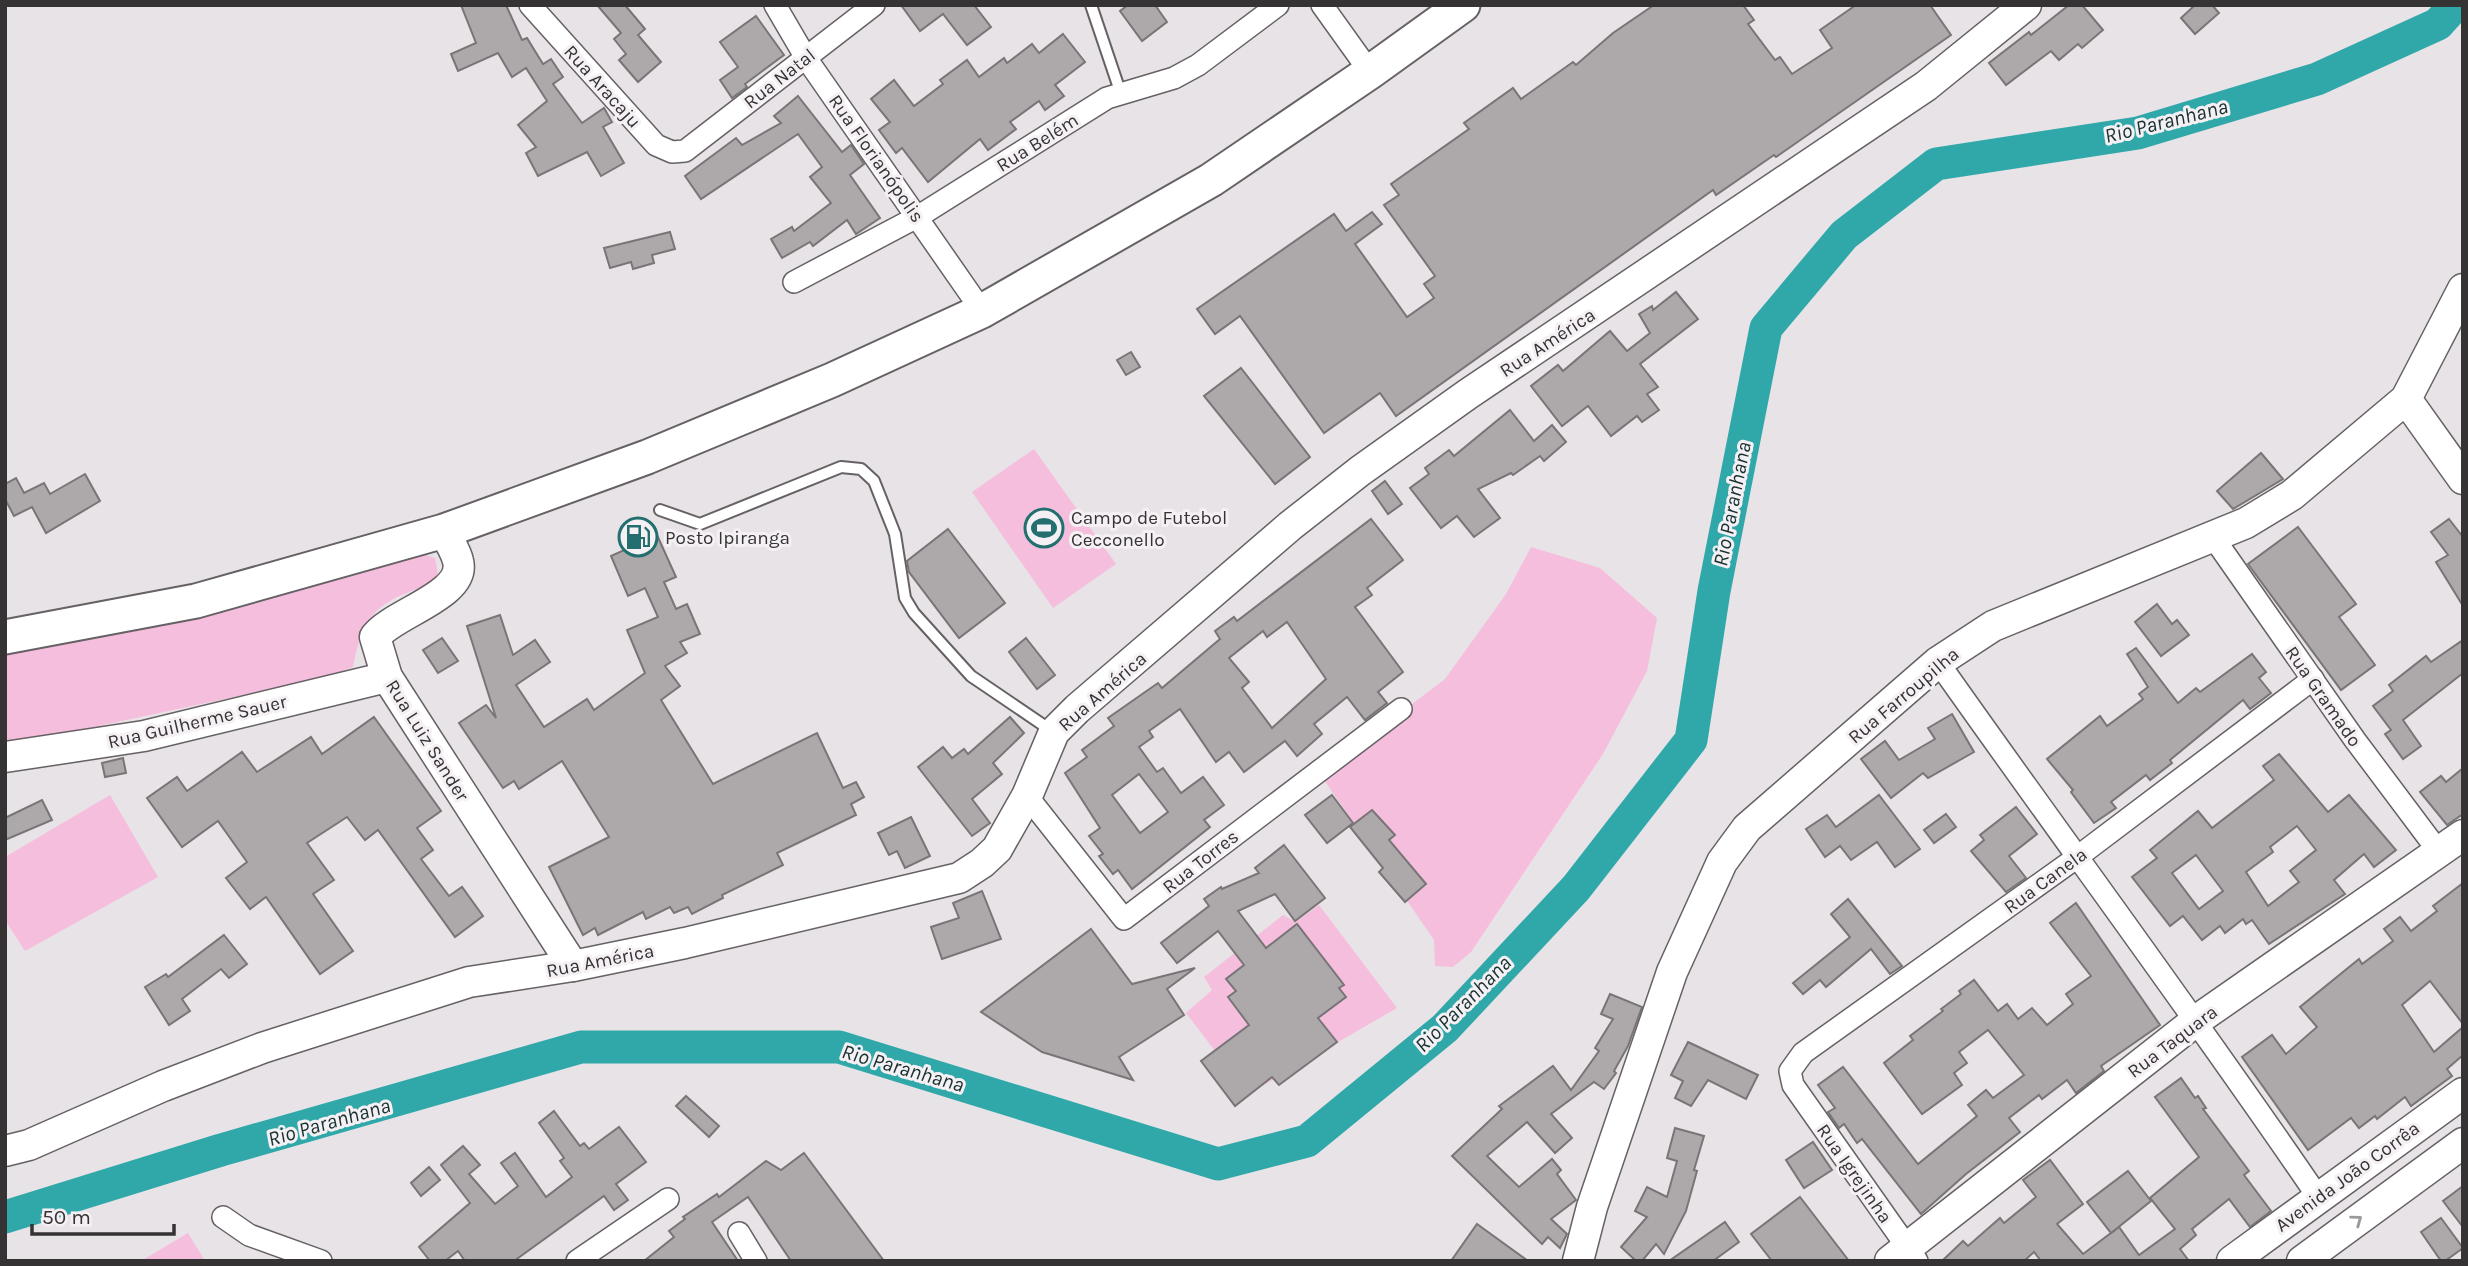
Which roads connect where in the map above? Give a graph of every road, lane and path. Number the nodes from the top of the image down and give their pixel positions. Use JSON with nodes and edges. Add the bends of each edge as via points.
{"nodes":[{"id":1,"x":530,"y":5,"type":"edge"},
{"id":2,"x":775,"y":5,"type":"edge"},
{"id":3,"x":874,"y":5,"type":"edge"},
{"id":4,"x":1091,"y":5,"type":"edge"},
{"id":5,"x":1279,"y":5,"type":"edge"},
{"id":6,"x":1321,"y":5,"type":"edge"},
{"id":7,"x":1463,"y":5,"type":"edge"},
{"id":8,"x":2026,"y":5,"type":"edge"},
{"id":9,"x":806,"y":58,"type":"junction"},
{"id":10,"x":1370,"y":72,"type":"junction"},
{"id":11,"x":1121,"y":94,"type":"junction"},
{"id":12,"x":685,"y":151,"type":"joint"},
{"id":13,"x":919,"y":216,"type":"junction"},
{"id":14,"x":794,"y":282,"type":"dead end"},
{"id":15,"x":2463,"y":289,"type":"edge"},
{"id":16,"x":982,"y":311,"type":"junction"},
{"id":17,"x":2406,"y":399,"type":"junction"},
{"id":18,"x":2463,"y":479,"type":"edge"},
{"id":19,"x":660,"y":510,"type":"dead end"},
{"id":20,"x":444,"y":531,"type":"junction"},
{"id":21,"x":2213,"y":537,"type":"junction"},
{"id":22,"x":5,"y":637,"type":"edge"},
{"id":23,"x":1938,"y":662,"type":"junction"},
{"id":24,"x":387,"y":677,"type":"junction"},
{"id":25,"x":2313,"y":679,"type":"junction"},
{"id":26,"x":1401,"y":709,"type":"dead end"},
{"id":27,"x":1054,"y":732,"type":"junction"},
{"id":28,"x":5,"y":757,"type":"edge"},
{"id":29,"x":1027,"y":796,"type":"junction"},
{"id":30,"x":2451,"y":844,"type":"edge"},
{"id":31,"x":2076,"y":858,"type":"junction"},
{"id":32,"x":573,"y":967,"type":"junction"},
{"id":33,"x":2197,"y":1020,"type":"junction"},
{"id":34,"x":1793,"y":1085,"type":"joint"},
{"id":35,"x":2461,"y":1097,"type":"edge"},
{"id":36,"x":2463,"y":1143,"type":"edge"},
{"id":37,"x":5,"y":1151,"type":"edge"},
{"id":38,"x":2318,"y":1197,"type":"junction"},
{"id":39,"x":668,"y":1199,"type":"dead end"},
{"id":40,"x":223,"y":1217,"type":"dead end"},
{"id":41,"x":739,"y":1233,"type":"dead end"},
{"id":42,"x":1905,"y":1256,"type":"edge"},
{"id":43,"x":2245,"y":1257,"type":"edge"},
{"id":44,"x":321,"y":1261,"type":"edge"},
{"id":45,"x":577,"y":1261,"type":"edge"},
{"id":46,"x":756,"y":1261,"type":"edge"},
{"id":47,"x":1578,"y":1261,"type":"edge"},
{"id":48,"x":2302,"y":1261,"type":"edge"}],
"edges":[{"from":1,"to":12,"type":"street","name":"Rua Aracaju","via":[[656,145],[672,152]]},
{"from":2,"to":9,"type":"street","name":"Rua Florianópolis"},
{"from":3,"to":9,"type":"street","name":"Rua Natal"},
{"from":4,"to":11,"type":"lane"},
{"from":5,"to":11,"type":"street","name":"Rua Belém","via":[[1198,65],[1174,78]]},
{"from":6,"to":10,"type":"street"},
{"from":7,"to":10,"type":"main road"},
{"from":8,"to":27,"type":"street","name":"Rua América","via":[[1926,86],[1360,471],[1290,526]]},
{"from":9,"to":12,"type":"street","name":"Rua Natal"},
{"from":9,"to":13,"type":"street","name":"Rua Florianópolis"},
{"from":10,"to":16,"type":"main road","via":[[1211,180]]},
{"from":11,"to":13,"type":"street","name":"Rua Belém","via":[[1107,97]]},
{"from":13,"to":14,"type":"street","name":"Rua Belém"},
{"from":13,"to":16,"type":"street","name":"Rua Florianópolis"},
{"from":15,"to":17,"type":"street","name":"Rua Farroupilha"},
{"from":16,"to":20,"type":"main road","via":[[690,440]]},
{"from":17,"to":18,"type":"street"},
{"from":17,"to":21,"type":"street","name":"Rua Farroupilha","via":[[2292,495]]},
{"from":19,"to":27,"type":"lane","via":[[700,524],[841,467],[861,468],[874,481],[895,534],[905,598],[914,613],[971,676]]},
{"from":20,"to":22,"type":"main road","via":[[197,601]]},
{"from":20,"to":24,"type":"street","name":"Rua Luiz Sander","via":[[458,561],[458,572],[449,589],[384,626],[375,637]]},
{"from":21,"to":23,"type":"street","name":"Rua Farroupilha","via":[[1993,626]]},
{"from":21,"to":25,"type":"street","name":"Rua Gramado"},
{"from":23,"to":31,"type":"street"},
{"from":23,"to":47,"type":"street","name":"Rua Farroupilha","via":[[1747,828],[1722,862],[1659,1008]]},
{"from":24,"to":28,"type":"street","name":"Rua Guilherme Sauer","via":[[144,736]]},
{"from":24,"to":32,"type":"street","name":"Rua Luiz Sander"},
{"from":25,"to":30,"type":"street","name":"Rua Gramado"},
{"from":25,"to":31,"type":"street","name":"Rua Canela"},
{"from":26,"to":29,"type":"street","name":"Rua Torres","via":[[1124,919]]},
{"from":27,"to":29,"type":"street","name":"Rua América"},
{"from":29,"to":32,"type":"street","name":"Rua América","via":[[997,849],[959,878]]},
{"from":30,"to":33,"type":"street","name":"Rua Taquara"},
{"from":31,"to":33,"type":"street"},
{"from":31,"to":34,"type":"street","name":"Rua Canela","via":[[1803,1053],[1790,1071]]},
{"from":32,"to":37,"type":"street","name":"Rua América","via":[[469,982],[275,1043]]},
{"from":33,"to":38,"type":"street"},
{"from":33,"to":42,"type":"street","name":"Rua Taquara"},
{"from":34,"to":42,"type":"street","name":"Rua Igrejinha"},
{"from":35,"to":38,"type":"street","name":"Avenida João Corrêa"},
{"from":48,"to":36,"type":"street","one_way":true},
{"from":38,"to":43,"type":"street","name":"Avenida João Corrêa"},
{"from":39,"to":45,"type":"street"},
{"from":40,"to":44,"type":"street","via":[[249,1235]]},
{"from":41,"to":46,"type":"street"}]}
